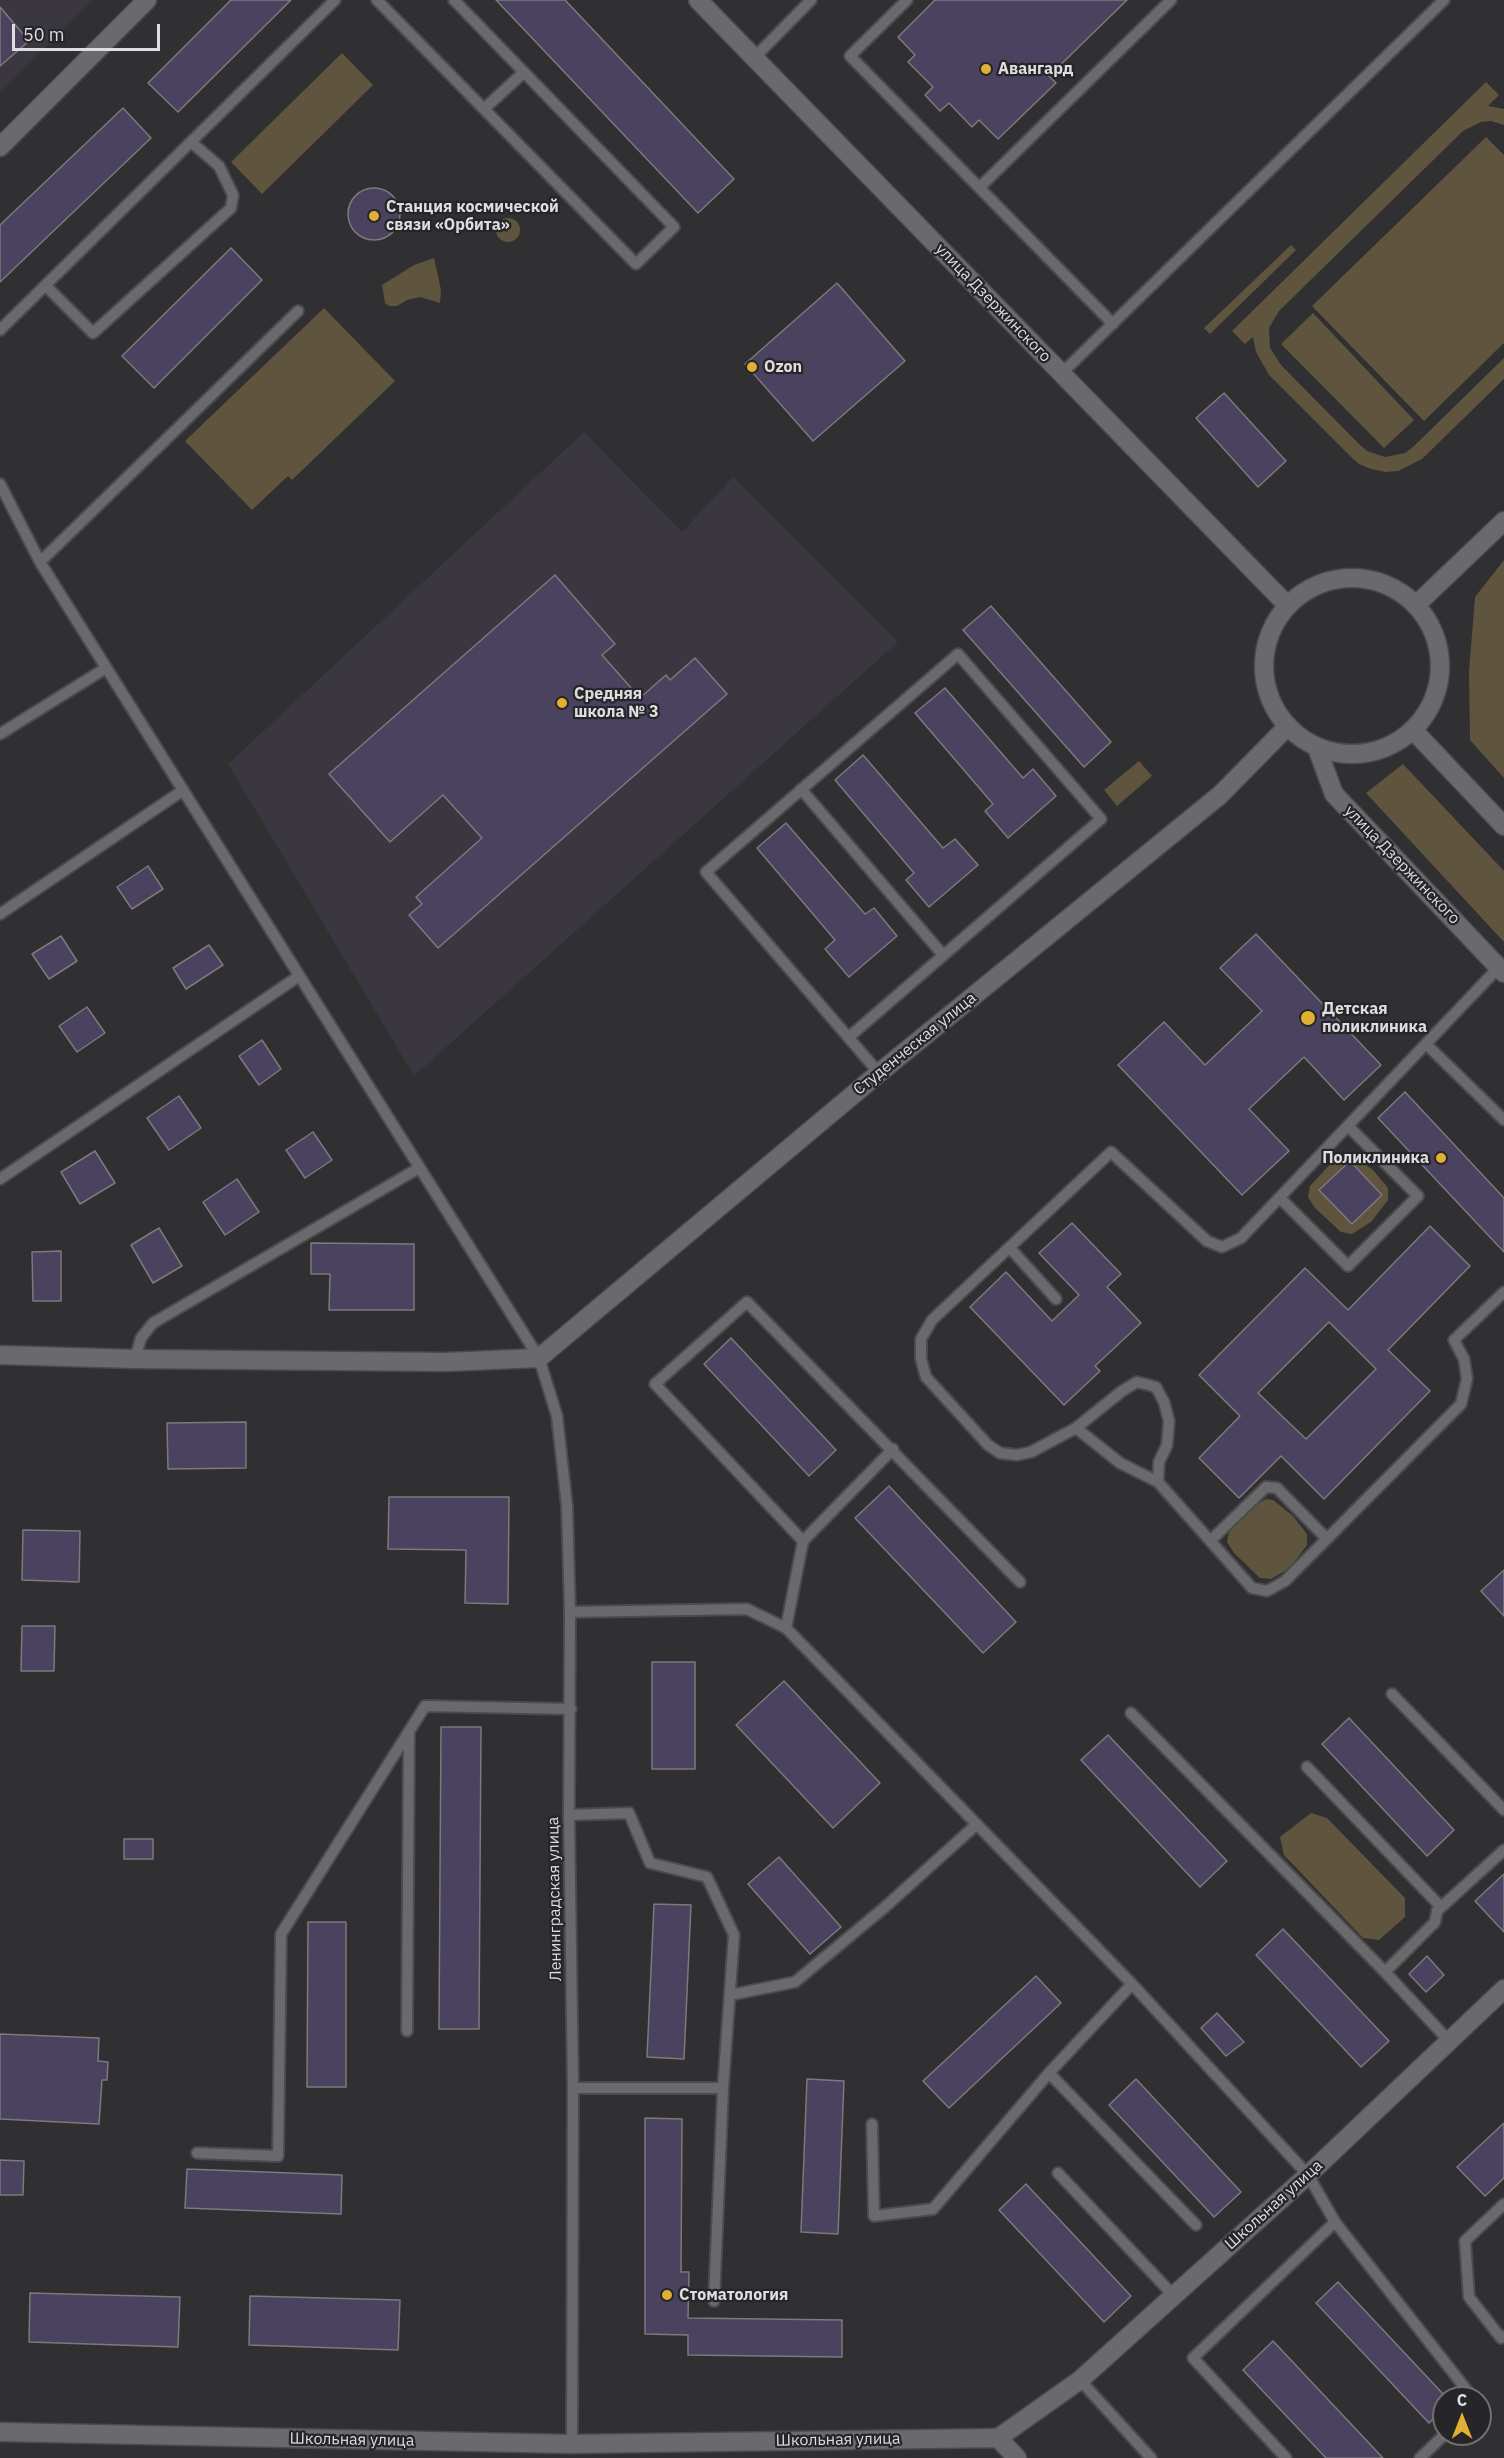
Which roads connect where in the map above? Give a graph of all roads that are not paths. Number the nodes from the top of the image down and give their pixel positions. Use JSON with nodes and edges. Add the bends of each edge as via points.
{"nodes":[{"id":1,"x":147,"y":0,"type":"edge"},
{"id":2,"x":335,"y":0,"type":"edge"},
{"id":3,"x":377,"y":0,"type":"edge"},
{"id":4,"x":454,"y":0,"type":"edge"},
{"id":5,"x":698,"y":0,"type":"edge"},
{"id":6,"x":811,"y":0,"type":"edge"},
{"id":7,"x":907,"y":0,"type":"edge"},
{"id":8,"x":1171,"y":0,"type":"edge"},
{"id":9,"x":1444,"y":0,"type":"edge"},
{"id":10,"x":754,"y":58,"type":"junction"},
{"id":11,"x":524,"y":72,"type":"junction"},
{"id":12,"x":484,"y":109,"type":"junction"},
{"id":13,"x":191,"y":142,"type":"junction"},
{"id":14,"x":0,"y":147,"type":"edge"},
{"id":15,"x":980,"y":187,"type":"junction"},
{"id":16,"x":46,"y":286,"type":"junction"},
{"id":17,"x":298,"y":311,"type":"dead end"},
{"id":18,"x":1113,"y":324,"type":"junction"},
{"id":19,"x":0,"y":330,"type":"edge"},
{"id":20,"x":1061,"y":374,"type":"junction"},
{"id":21,"x":0,"y":484,"type":"edge"},
{"id":22,"x":1504,"y":521,"type":"edge"},
{"id":23,"x":40,"y":562,"type":"junction"},
{"id":24,"x":1416,"y":605,"type":"junction"},
{"id":25,"x":1288,"y":606,"type":"junction"},
{"id":26,"x":106,"y":668,"type":"junction"},
{"id":27,"x":1288,"y":726,"type":"junction"},
{"id":28,"x":1413,"y":730,"type":"junction"},
{"id":29,"x":0,"y":734,"type":"edge"},
{"id":30,"x":1317,"y":748,"type":"junction"},
{"id":31,"x":801,"y":789,"type":"junction"},
{"id":32,"x":182,"y":790,"type":"junction"},
{"id":33,"x":1504,"y":826,"type":"edge"},
{"id":34,"x":0,"y":914,"type":"edge"},
{"id":35,"x":944,"y":955,"type":"junction"},
{"id":36,"x":1502,"y":970,"type":"edge"},
{"id":37,"x":299,"y":976,"type":"junction"},
{"id":38,"x":849,"y":1037,"type":"junction"},
{"id":39,"x":1426,"y":1044,"type":"junction"},
{"id":40,"x":879,"y":1073,"type":"junction"},
{"id":41,"x":1504,"y":1120,"type":"edge"},
{"id":42,"x":1348,"y":1126,"type":"junction"},
{"id":43,"x":419,"y":1168,"type":"junction"},
{"id":44,"x":0,"y":1179,"type":"edge"},
{"id":45,"x":1280,"y":1198,"type":"junction"},
{"id":46,"x":1010,"y":1248,"type":"junction"},
{"id":47,"x":1504,"y":1292,"type":"edge"},
{"id":48,"x":1056,"y":1299,"type":"dead end"},
{"id":49,"x":0,"y":1355,"type":"edge"},
{"id":50,"x":538,"y":1358,"type":"junction"},
{"id":51,"x":135,"y":1359,"type":"junction"},
{"id":52,"x":1076,"y":1428,"type":"junction"},
{"id":53,"x":893,"y":1449,"type":"junction"},
{"id":54,"x":1158,"y":1482,"type":"junction"},
{"id":55,"x":1327,"y":1539,"type":"junction"},
{"id":56,"x":802,"y":1541,"type":"junction"},
{"id":57,"x":1209,"y":1541,"type":"junction"},
{"id":58,"x":1020,"y":1582,"type":"dead end"},
{"id":59,"x":570,"y":1612,"type":"junction"},
{"id":60,"x":786,"y":1628,"type":"junction"},
{"id":61,"x":1392,"y":1694,"type":"dead end"},
{"id":62,"x":571,"y":1709,"type":"junction"},
{"id":63,"x":1131,"y":1713,"type":"dead end"},
{"id":64,"x":409,"y":1731,"type":"junction"},
{"id":65,"x":1307,"y":1767,"type":"dead end"},
{"id":66,"x":1504,"y":1810,"type":"edge"},
{"id":67,"x":569,"y":1815,"type":"junction"},
{"id":68,"x":977,"y":1824,"type":"junction"},
{"id":69,"x":1504,"y":1850,"type":"edge"},
{"id":70,"x":1441,"y":1907,"type":"junction"},
{"id":71,"x":1385,"y":1972,"type":"junction"},
{"id":72,"x":1132,"y":1983,"type":"junction"},
{"id":73,"x":1504,"y":1989,"type":"edge"},
{"id":74,"x":730,"y":1995,"type":"junction"},
{"id":75,"x":407,"y":2031,"type":"dead end"},
{"id":76,"x":1450,"y":2042,"type":"junction"},
{"id":77,"x":1049,"y":2073,"type":"junction"},
{"id":78,"x":573,"y":2088,"type":"junction"},
{"id":79,"x":723,"y":2088,"type":"junction"},
{"id":80,"x":872,"y":2124,"type":"dead end"},
{"id":81,"x":197,"y":2153,"type":"dead end"},
{"id":82,"x":1058,"y":2173,"type":"dead end"},
{"id":83,"x":1308,"y":2175,"type":"junction"},
{"id":84,"x":1504,"y":2204,"type":"edge"},
{"id":85,"x":1335,"y":2222,"type":"junction"},
{"id":86,"x":1196,"y":2225,"type":"dead end"},
{"id":87,"x":1174,"y":2296,"type":"junction"},
{"id":88,"x":714,"y":2301,"type":"dead end"},
{"id":89,"x":1504,"y":2336,"type":"edge"},
{"id":90,"x":1080,"y":2380,"type":"junction"},
{"id":91,"x":1464,"y":2386,"type":"edge"},
{"id":92,"x":0,"y":2432,"type":"edge"},
{"id":93,"x":999,"y":2438,"type":"junction"},
{"id":94,"x":572,"y":2444,"type":"junction"},
{"id":95,"x":1432,"y":2446,"type":"edge"},
{"id":96,"x":1017,"y":2458,"type":"edge"},
{"id":97,"x":1151,"y":2458,"type":"edge"},
{"id":98,"x":1286,"y":2458,"type":"edge"},
{"id":99,"x":1420,"y":2458,"type":"edge"}],
"edges":[{"from":1,"to":14,"type":"street"},
{"from":2,"to":13,"type":"lane"},
{"from":3,"to":12,"type":"lane"},
{"from":4,"to":11,"type":"lane"},
{"from":5,"to":10,"type":"street","name":"улица Дзержинского"},
{"from":6,"to":10,"type":"lane"},
{"from":7,"to":15,"type":"lane","via":[[850,56]]},
{"from":8,"to":15,"type":"lane"},
{"from":9,"to":18,"type":"lane"},
{"from":10,"to":20,"type":"street","name":"улица Дзержинского"},
{"from":11,"to":12,"type":"lane"},
{"from":11,"to":12,"type":"lane","via":[[674,227],[636,264]]},
{"from":13,"to":16,"type":"lane"},
{"from":13,"to":16,"type":"lane","via":[[219,166],[233,195],[231,208],[93,333]]},
{"from":15,"to":18,"type":"lane"},
{"from":16,"to":19,"type":"lane"},
{"from":17,"to":23,"type":"lane"},
{"from":18,"to":20,"type":"lane"},
{"from":20,"to":25,"type":"street","name":"улица Дзержинского"},
{"from":21,"to":23,"type":"lane","name":"Ленинградская улица"},
{"from":22,"to":24,"type":"street"},
{"from":23,"to":26,"type":"lane","name":"Ленинградская улица"},
{"from":24,"to":25,"type":"street","via":[[1393,588],[1368,579],[1341,579],[1316,585]]},
{"from":24,"to":28,"type":"street","via":[[1428,620],[1438,646],[1441,673],[1434,700]]},
{"from":25,"to":27,"type":"street","via":[[1276,620],[1264,658],[1269,698]]},
{"from":26,"to":29,"type":"lane"},
{"from":26,"to":32,"type":"lane","name":"Ленинградская улица"},
{"from":27,"to":30,"type":"street"},
{"from":27,"to":40,"type":"street","name":"Студенческая улица","via":[[1220,795]]},
{"from":28,"to":30,"type":"street","via":[[1373,753],[1345,755]]},
{"from":28,"to":33,"type":"street"},
{"from":30,"to":36,"type":"street","name":"улица Дзержинского","via":[[1334,794]]},
{"from":31,"to":35,"type":"lane"},
{"from":31,"to":35,"type":"lane","via":[[958,654],[1101,819]]},
{"from":31,"to":38,"type":"lane","via":[[706,872]]},
{"from":32,"to":34,"type":"lane"},
{"from":32,"to":37,"type":"lane","name":"Ленинградская улица"},
{"from":35,"to":38,"type":"lane"},
{"from":36,"to":39,"type":"lane"},
{"from":37,"to":43,"type":"lane","name":"Ленинградская улица"},
{"from":37,"to":44,"type":"lane"},
{"from":38,"to":40,"type":"lane"},
{"from":39,"to":41,"type":"lane"},
{"from":39,"to":42,"type":"lane"},
{"from":40,"to":50,"type":"street","name":"Студенческая улица"},
{"from":42,"to":45,"type":"lane"},
{"from":42,"to":45,"type":"lane","via":[[1418,1196],[1348,1266]]},
{"from":43,"to":50,"type":"lane","name":"Ленинградская улица"},
{"from":43,"to":51,"type":"lane","via":[[153,1323],[141,1338]]},
{"from":45,"to":46,"type":"lane","via":[[1241,1238],[1222,1247],[1207,1240],[1111,1152]]},
{"from":46,"to":48,"type":"lane"},
{"from":46,"to":52,"type":"lane","via":[[932,1320],[921,1339],[926,1377],[1000,1453],[1031,1452]]},
{"from":47,"to":55,"type":"lane","via":[[1454,1340],[1464,1359],[1467,1379],[1461,1404]]},
{"from":49,"to":51,"type":"street"},
{"from":50,"to":51,"type":"street","via":[[446,1362]]},
{"from":50,"to":59,"type":"lane","name":"Ленинградская улица","via":[[557,1416],[567,1506]]},
{"from":52,"to":54,"type":"lane","via":[[1120,1463]]},
{"from":52,"to":54,"type":"lane","via":[[1137,1382],[1155,1387],[1169,1421]]},
{"from":53,"to":56,"type":"lane"},
{"from":53,"to":56,"type":"lane","via":[[747,1302],[656,1384]]},
{"from":53,"to":58,"type":"lane"},
{"from":54,"to":57,"type":"lane"},
{"from":55,"to":57,"type":"lane","via":[[1285,1581],[1267,1591],[1252,1588]]},
{"from":55,"to":57,"type":"lane","via":[[1277,1488],[1266,1487]]},
{"from":56,"to":60,"type":"lane"},
{"from":59,"to":60,"type":"lane","via":[[747,1609]]},
{"from":59,"to":62,"type":"lane","name":"Ленинградская улица"},
{"from":60,"to":68,"type":"lane"},
{"from":61,"to":66,"type":"lane"},
{"from":62,"to":64,"type":"lane","via":[[425,1706]]},
{"from":62,"to":67,"type":"lane","name":"Ленинградская улица"},
{"from":63,"to":71,"type":"lane"},
{"from":64,"to":75,"type":"lane"},
{"from":64,"to":81,"type":"lane","via":[[281,1934],[278,2156]]},
{"from":65,"to":70,"type":"lane"},
{"from":67,"to":74,"type":"lane","via":[[629,1813],[650,1863],[707,1877],[734,1935]]},
{"from":67,"to":78,"type":"lane","name":"Ленинградская улица"},
{"from":68,"to":72,"type":"lane"},
{"from":68,"to":74,"type":"lane","via":[[795,1982]]},
{"from":69,"to":70,"type":"lane"},
{"from":70,"to":71,"type":"lane","via":[[1435,1922]]},
{"from":71,"to":76,"type":"lane"},
{"from":72,"to":77,"type":"lane"},
{"from":72,"to":83,"type":"lane"},
{"from":73,"to":76,"type":"street","name":"Школьная улица"},
{"from":74,"to":79,"type":"lane"},
{"from":76,"to":83,"type":"street","name":"Школьная улица"},
{"from":77,"to":80,"type":"lane","via":[[933,2209],[874,2216]]},
{"from":77,"to":86,"type":"lane"},
{"from":78,"to":79,"type":"lane"},
{"from":78,"to":94,"type":"lane","name":"Ленинградская улица"},
{"from":79,"to":88,"type":"lane"},
{"from":82,"to":87,"type":"lane"},
{"from":83,"to":85,"type":"lane"},
{"from":83,"to":87,"type":"street","name":"Школьная улица"},
{"from":84,"to":89,"type":"lane","via":[[1465,2241],[1469,2297],[1501,2338]]},
{"from":85,"to":91,"type":"lane"},
{"from":85,"to":98,"type":"lane","via":[[1193,2358]]},
{"from":87,"to":90,"type":"street","name":"Школьная улица"},
{"from":90,"to":93,"type":"street","name":"Школьная улица"},
{"from":90,"to":97,"type":"lane"},
{"from":92,"to":94,"type":"street","name":"Школьная улица"},
{"from":93,"to":94,"type":"street","name":"Школьная улица"},
{"from":93,"to":96,"type":"street"},
{"from":95,"to":99,"type":"lane"}]}
